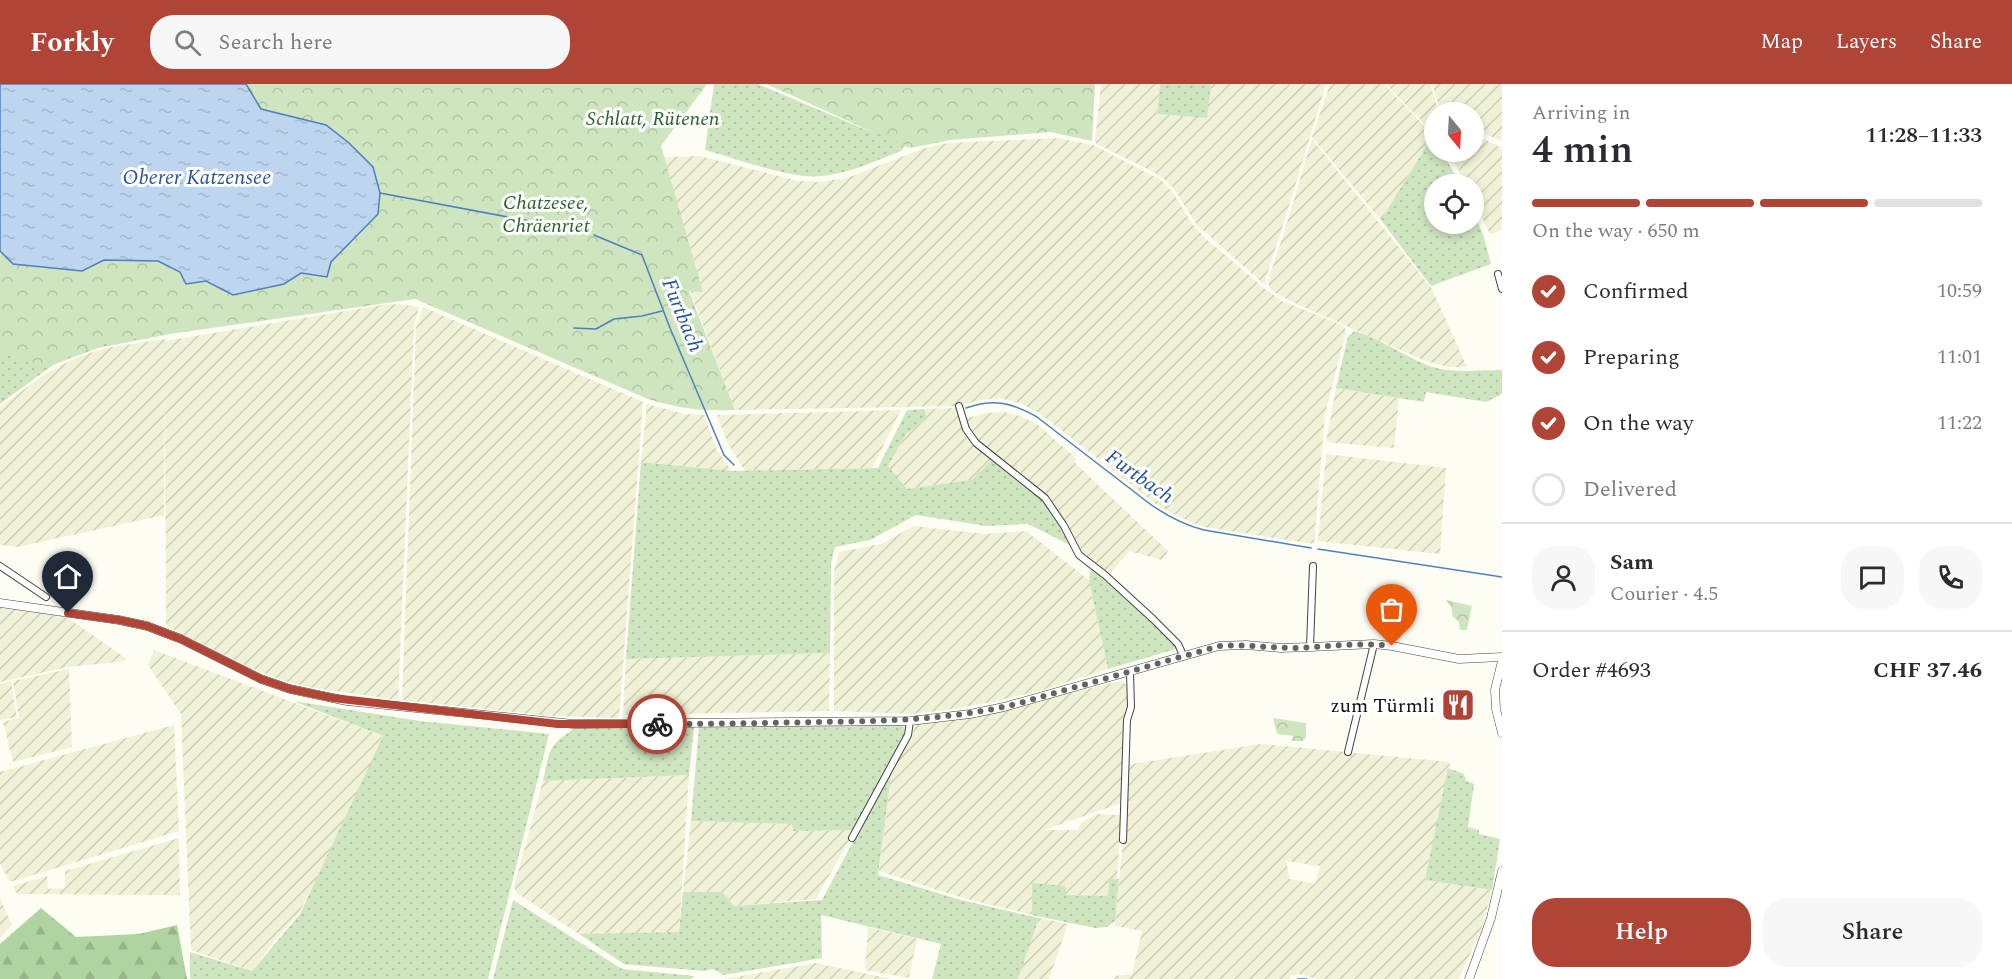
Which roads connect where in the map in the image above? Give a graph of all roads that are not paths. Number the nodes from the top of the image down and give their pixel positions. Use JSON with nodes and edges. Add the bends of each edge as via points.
{"nodes":[{"id":1,"x":1498,"y":273,"type":"dead end"},
{"id":2,"x":1502,"y":289,"type":"edge"},
{"id":3,"x":959,"y":406,"type":"dead end"},
{"id":4,"x":0,"y":566,"type":"edge"},
{"id":5,"x":1313,"y":566,"type":"dead end"},
{"id":6,"x":46,"y":597,"type":"dead end"},
{"id":7,"x":0,"y":603,"type":"edge"},
{"id":8,"x":1374,"y":644,"type":"junction"},
{"id":9,"x":1310,"y":647,"type":"junction"},
{"id":10,"x":1183,"y":655,"type":"junction"},
{"id":11,"x":1502,"y":659,"type":"edge"},
{"id":12,"x":1130,"y":672,"type":"junction"},
{"id":13,"x":910,"y":721,"type":"junction"},
{"id":14,"x":1502,"y":733,"type":"edge"},
{"id":15,"x":1348,"y":752,"type":"dead end"},
{"id":16,"x":852,"y":838,"type":"dead end"},
{"id":17,"x":1123,"y":840,"type":"dead end"},
{"id":18,"x":1502,"y":871,"type":"edge"},
{"id":19,"x":1500,"y":891,"type":"edge"},
{"id":20,"x":1469,"y":979,"type":"edge"}],
"edges":[{"from":1,"to":2,"type":"street"},
{"from":3,"to":10,"type":"street","via":[[966,429],[976,443],[1045,498],[1079,555],[1179,644]]},
{"from":4,"to":6,"type":"street"},
{"from":5,"to":9,"type":"street"},
{"from":7,"to":13,"type":"street","via":[[147,626],[261,679],[347,701],[573,724]]},
{"from":8,"to":9,"type":"street"},
{"from":8,"to":11,"type":"street","via":[[1459,659]]},
{"from":8,"to":15,"type":"street"},
{"from":9,"to":10,"type":"street","via":[[1229,645]]},
{"from":10,"to":12,"type":"street"},
{"from":11,"to":14,"type":"street","via":[[1495,690]]},
{"from":12,"to":13,"type":"street","via":[[988,711]]},
{"from":12,"to":17,"type":"street"},
{"from":13,"to":16,"type":"street","via":[[908,735]]},
{"from":18,"to":19,"type":"street"},
{"from":19,"to":20,"type":"street"}]}
